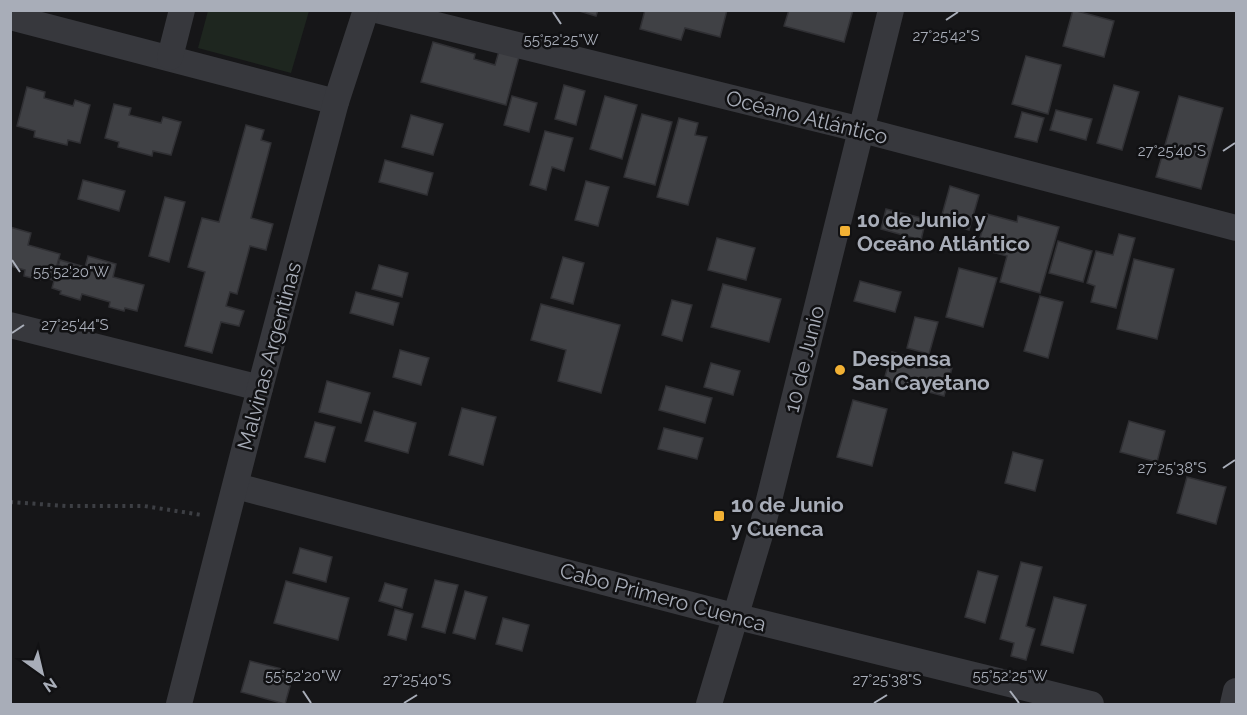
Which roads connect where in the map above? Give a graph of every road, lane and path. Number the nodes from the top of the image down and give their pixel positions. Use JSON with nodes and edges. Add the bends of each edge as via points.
{"nodes":[{"id":1,"x":182,"y":10,"type":"edge"},
{"id":2,"x":366,"y":10,"type":"edge"},
{"id":3,"x":376,"y":10,"type":"edge"},
{"id":4,"x":891,"y":10,"type":"edge"},
{"id":5,"x":10,"y":17,"type":"edge"},
{"id":6,"x":170,"y":57,"type":"junction"},
{"id":7,"x":336,"y":102,"type":"junction"},
{"id":8,"x":862,"y":130,"type":"junction"},
{"id":9,"x":1236,"y":228,"type":"edge"},
{"id":10,"x":10,"y":325,"type":"edge"},
{"id":11,"x":260,"y":388,"type":"junction"},
{"id":12,"x":236,"y":486,"type":"junction"},
{"id":13,"x":10,"y":502,"type":"edge"},
{"id":14,"x":226,"y":519,"type":"junction"},
{"id":15,"x":734,"y":616,"type":"junction"},
{"id":16,"x":1236,"y":691,"type":"edge"},
{"id":17,"x":179,"y":705,"type":"edge"},
{"id":18,"x":709,"y":705,"type":"edge"},
{"id":19,"x":1091,"y":705,"type":"edge"},
{"id":20,"x":1233,"y":705,"type":"edge"}],
"edges":[{"from":1,"to":6,"type":"street"},
{"from":2,"to":7,"type":"street","name":"Malvinas Argentinas"},
{"from":3,"to":8,"type":"street","name":"Océano Atlántico"},
{"from":4,"to":8,"type":"street","name":"10 de Junio"},
{"from":5,"to":6,"type":"street"},
{"from":6,"to":7,"type":"street"},
{"from":7,"to":11,"type":"street","name":"Malvinas Argentinas"},
{"from":8,"to":9,"type":"street","name":"Océano Atlántico"},
{"from":8,"to":15,"type":"street","name":"10 de Junio","via":[[762,528]]},
{"from":10,"to":11,"type":"street"},
{"from":11,"to":12,"type":"street","name":"Malvinas Argentinas"},
{"from":12,"to":14,"type":"street","name":"Malvinas Argentinas"},
{"from":12,"to":15,"type":"street","name":"Cabo Primero Cuenca"},
{"from":13,"to":14,"type":"path","via":[[144,506]]},
{"from":14,"to":17,"type":"street","name":"Malvinas Argentinas"},
{"from":15,"to":18,"type":"street","name":"10 de Junio"},
{"from":15,"to":19,"type":"street","name":"Cabo Primero Cuenca"},
{"from":16,"to":20,"type":"street"}]}
